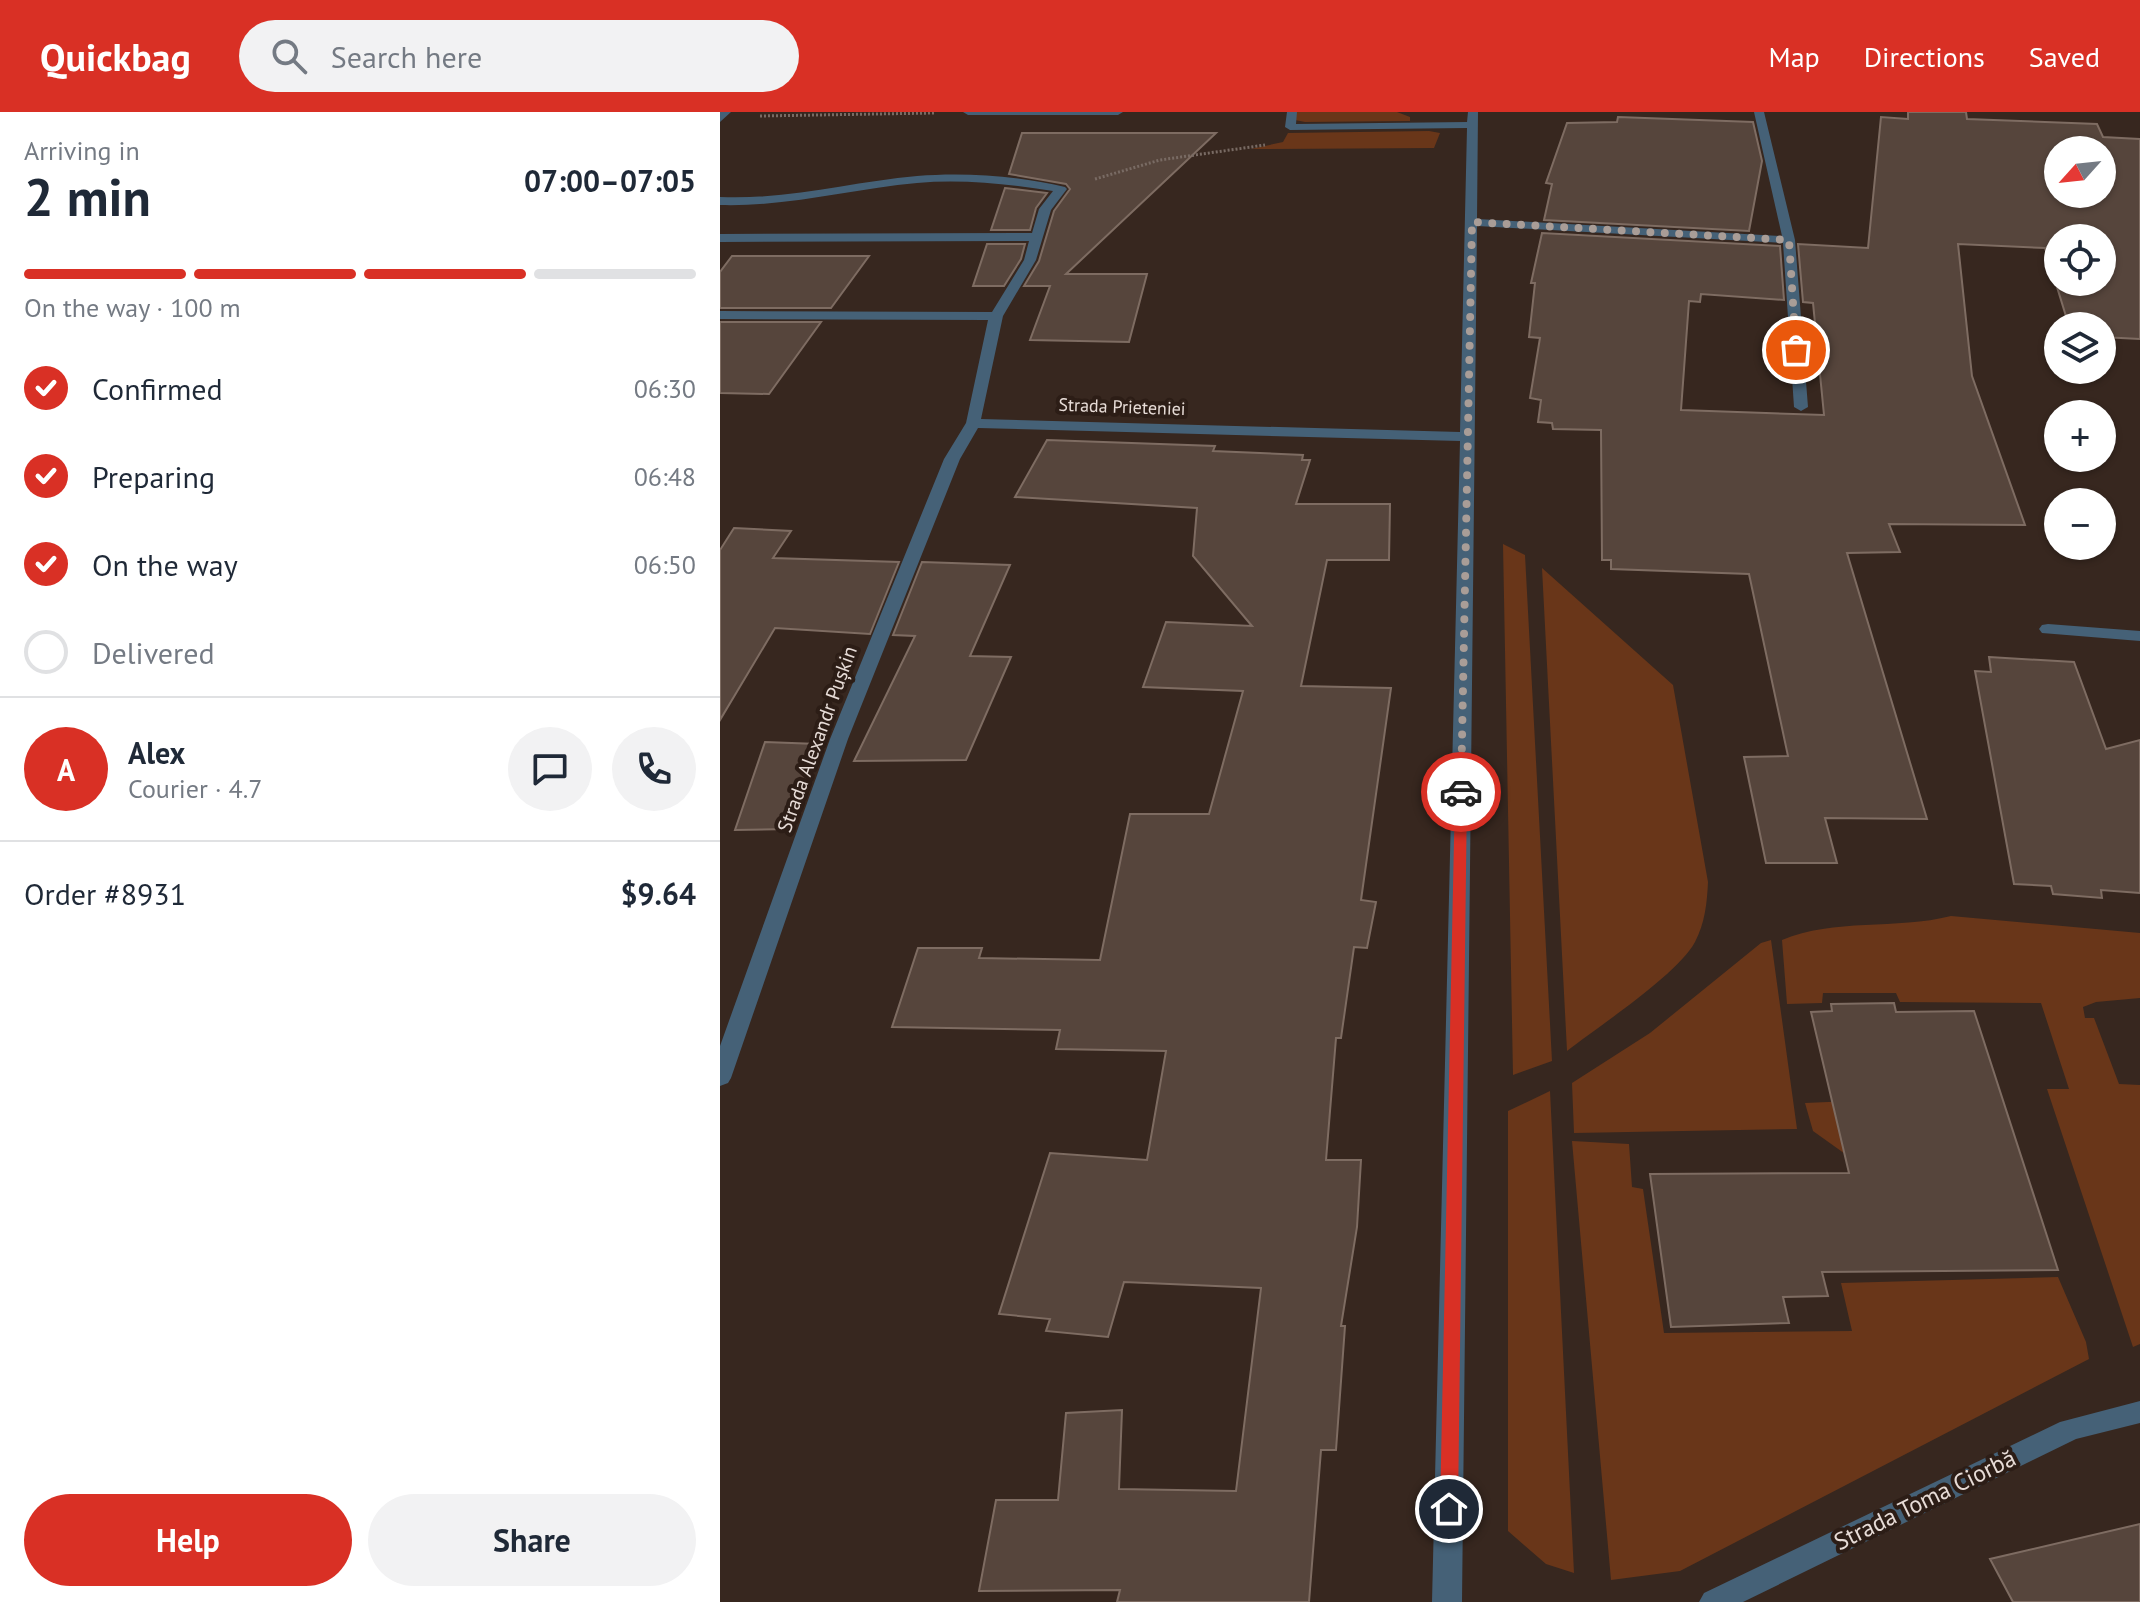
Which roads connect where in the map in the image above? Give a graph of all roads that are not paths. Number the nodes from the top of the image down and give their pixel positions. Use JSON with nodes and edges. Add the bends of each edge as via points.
{"nodes":[{"id":1,"x":968,"y":112,"type":"edge"},
{"id":2,"x":1118,"y":112,"type":"edge"},
{"id":3,"x":1292,"y":112,"type":"edge"},
{"id":4,"x":1759,"y":112,"type":"edge"},
{"id":5,"x":1473,"y":118,"type":"edge"},
{"id":6,"x":720,"y":201,"type":"edge"},
{"id":7,"x":1472,"y":222,"type":"junction"},
{"id":8,"x":1038,"y":237,"type":"junction"},
{"id":9,"x":720,"y":238,"type":"edge"},
{"id":10,"x":1789,"y":240,"type":"junction"},
{"id":11,"x":720,"y":315,"type":"edge"},
{"id":12,"x":996,"y":316,"type":"junction"},
{"id":13,"x":1801,"y":407,"type":"dead end"},
{"id":14,"x":973,"y":423,"type":"junction"},
{"id":15,"x":1467,"y":437,"type":"junction"},
{"id":16,"x":2048,"y":629,"type":"dead end"},
{"id":17,"x":2140,"y":636,"type":"edge"},
{"id":18,"x":720,"y":1078,"type":"edge"},
{"id":19,"x":2140,"y":1412,"type":"edge"},
{"id":20,"x":1447,"y":1602,"type":"edge"},
{"id":21,"x":1714,"y":1602,"type":"edge"}],
"edges":[{"from":1,"to":2,"type":"street"},
{"from":3,"to":5,"type":"street","via":[[1290,127]]},
{"from":4,"to":10,"type":"street"},
{"from":5,"to":7,"type":"street"},
{"from":6,"to":8,"type":"street","via":[[769,202],[970,177],[1061,189],[1045,209]]},
{"from":7,"to":10,"type":"street"},
{"from":7,"to":15,"type":"street"},
{"from":8,"to":9,"type":"street"},
{"from":8,"to":12,"type":"street"},
{"from":10,"to":13,"type":"street"},
{"from":11,"to":12,"type":"street"},
{"from":12,"to":14,"type":"street"},
{"from":14,"to":15,"type":"street","name":"Strada Prieteniei"},
{"from":14,"to":18,"type":"street","name":"Strada Alexandr Pușkin","via":[[952,459],[839,739]]},
{"from":15,"to":20,"type":"street"},
{"from":16,"to":17,"type":"street"},
{"from":19,"to":21,"type":"street","name":"Strada Toma Ciorbă","via":[[2070,1430]]}]}
